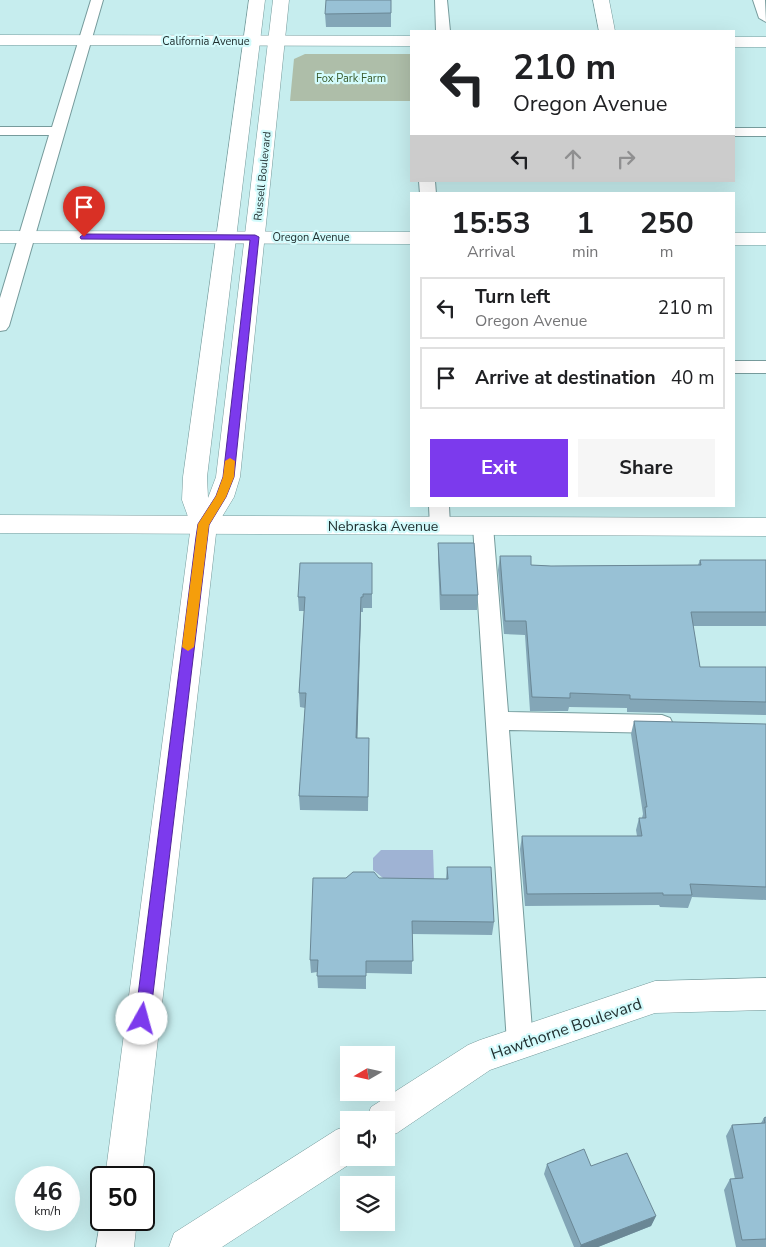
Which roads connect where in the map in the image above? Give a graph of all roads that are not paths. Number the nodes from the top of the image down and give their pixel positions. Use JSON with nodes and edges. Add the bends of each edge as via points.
{"nodes":[{"id":1,"x":97,"y":0,"type":"edge"},
{"id":2,"x":257,"y":0,"type":"edge"},
{"id":3,"x":281,"y":0,"type":"edge"},
{"id":4,"x":441,"y":0,"type":"edge"},
{"id":5,"x":601,"y":0,"type":"edge"},
{"id":6,"x":759,"y":0,"type":"edge"},
{"id":7,"x":766,"y":18,"type":"edge"},
{"id":8,"x":443,"y":30,"type":"edge"},
{"id":9,"x":607,"y":30,"type":"edge"},
{"id":10,"x":0,"y":40,"type":"edge"},
{"id":11,"x":84,"y":41,"type":"junction"},
{"id":12,"x":252,"y":41,"type":"junction"},
{"id":13,"x":276,"y":41,"type":"junction"},
{"id":14,"x":410,"y":41,"type":"edge"},
{"id":15,"x":735,"y":42,"type":"edge"},
{"id":16,"x":766,"y":42,"type":"edge"},
{"id":17,"x":0,"y":130,"type":"edge"},
{"id":18,"x":58,"y":131,"type":"junction"},
{"id":19,"x":735,"y":132,"type":"edge"},
{"id":20,"x":766,"y":132,"type":"edge"},
{"id":21,"x":0,"y":237,"type":"edge"},
{"id":22,"x":26,"y":237,"type":"junction"},
{"id":23,"x":227,"y":237,"type":"junction"},
{"id":24,"x":255,"y":237,"type":"junction"},
{"id":25,"x":410,"y":238,"type":"edge"},
{"id":26,"x":735,"y":239,"type":"edge"},
{"id":27,"x":766,"y":239,"type":"edge"},
{"id":28,"x":0,"y":326,"type":"edge"},
{"id":29,"x":735,"y":367,"type":"edge"},
{"id":30,"x":766,"y":367,"type":"edge"},
{"id":31,"x":439,"y":516,"type":"edge"},
{"id":32,"x":0,"y":524,"type":"edge"},
{"id":33,"x":204,"y":524,"type":"junction"},
{"id":34,"x":484,"y":526,"type":"junction"},
{"id":35,"x":766,"y":527,"type":"edge"},
{"id":36,"x":497,"y":721,"type":"junction"},
{"id":37,"x":686,"y":725,"type":"edge"},
{"id":38,"x":766,"y":994,"type":"edge"},
{"id":39,"x":520,"y":1043,"type":"junction"},
{"id":40,"x":395,"y":1113,"type":"edge"},
{"id":41,"x":340,"y":1149,"type":"edge"},
{"id":42,"x":124,"y":1166,"type":"edge"},
{"id":43,"x":117,"y":1231,"type":"edge"},
{"id":44,"x":115,"y":1247,"type":"edge"},
{"id":45,"x":188,"y":1247,"type":"edge"}],
"edges":[{"from":1,"to":11,"type":"lane"},
{"from":2,"to":12,"type":"main road","name":"Russell Boulevard"},
{"from":3,"to":13,"type":"main road","name":"Russell Boulevard"},
{"from":4,"to":8,"type":"lane"},
{"from":5,"to":9,"type":"main road"},
{"from":6,"to":7,"type":"lane"},
{"from":10,"to":11,"type":"main road","name":"California Avenue"},
{"from":11,"to":12,"type":"main road","name":"California Avenue"},
{"from":11,"to":18,"type":"lane"},
{"from":12,"to":13,"type":"main road","name":"California Avenue"},
{"from":12,"to":23,"type":"main road","name":"Russell Boulevard"},
{"from":13,"to":14,"type":"main road","name":"California Avenue"},
{"from":13,"to":24,"type":"main road","name":"Russell Boulevard"},
{"from":15,"to":16,"type":"main road"},
{"from":17,"to":18,"type":"lane"},
{"from":18,"to":22,"type":"lane"},
{"from":19,"to":20,"type":"lane"},
{"from":21,"to":22,"type":"main road","name":"Oregon Avenue"},
{"from":22,"to":23,"type":"main road","name":"Oregon Avenue"},
{"from":22,"to":28,"type":"lane"},
{"from":23,"to":24,"type":"main road","name":"Oregon Avenue"},
{"from":23,"to":33,"type":"main road","name":"Russell Boulevard","via":[[195,478],[195,500]]},
{"from":24,"to":25,"type":"main road","name":"Oregon Avenue"},
{"from":24,"to":33,"type":"main road","name":"Russell Boulevard","via":[[228,477],[221,497]]},
{"from":26,"to":27,"type":"main road"},
{"from":29,"to":30,"type":"lane"},
{"from":31,"to":33,"type":"main road","name":"Nebraska Avenue"},
{"from":31,"to":34,"type":"main road","name":"Nebraska Avenue"},
{"from":32,"to":33,"type":"main road","name":"Nebraska Avenue"},
{"from":33,"to":42,"type":"main road","name":"Russell Boulevard"},
{"from":34,"to":35,"type":"main road","name":"Nebraska Avenue"},
{"from":34,"to":36,"type":"lane"},
{"from":36,"to":37,"type":"lane"},
{"from":36,"to":39,"type":"lane"},
{"from":38,"to":39,"type":"main road","name":"Hawthorne Boulevard","via":[[655,997]]},
{"from":39,"to":40,"type":"main road","name":"Hawthorne Boulevard","via":[[480,1057]]},
{"from":41,"to":45,"type":"main road"},
{"from":43,"to":44,"type":"main road"}]}
